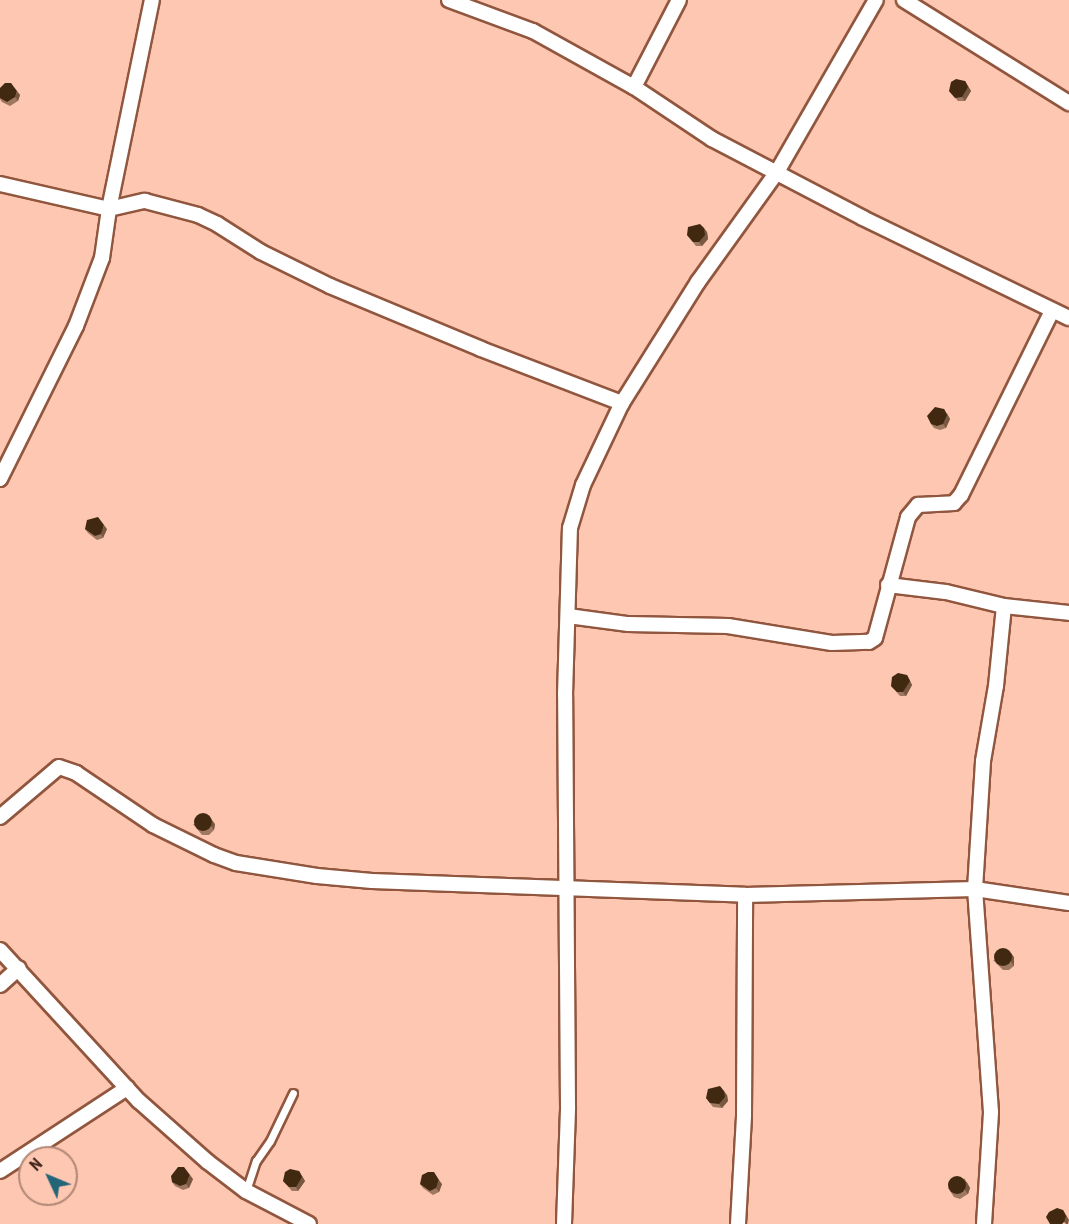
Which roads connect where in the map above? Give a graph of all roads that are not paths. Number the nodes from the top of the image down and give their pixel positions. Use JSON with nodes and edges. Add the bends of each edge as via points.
{"nodes":[{"id":1,"x":152,"y":0,"type":"edge"},
{"id":2,"x":449,"y":0,"type":"edge"},
{"id":3,"x":679,"y":0,"type":"edge"},
{"id":4,"x":876,"y":0,"type":"edge"},
{"id":5,"x":904,"y":0,"type":"edge"},
{"id":6,"x":634,"y":87,"type":"junction"},
{"id":7,"x":1069,"y":103,"type":"edge"},
{"id":8,"x":777,"y":172,"type":"junction"},
{"id":9,"x":0,"y":184,"type":"edge"},
{"id":10,"x":109,"y":210,"type":"junction"},
{"id":11,"x":1052,"y":311,"type":"junction"},
{"id":12,"x":1069,"y":318,"type":"edge"},
{"id":13,"x":622,"y":403,"type":"junction"},
{"id":14,"x":0,"y":479,"type":"edge"},
{"id":15,"x":888,"y":585,"type":"junction"},
{"id":16,"x":1004,"y":606,"type":"junction"},
{"id":17,"x":1069,"y":613,"type":"edge"},
{"id":18,"x":568,"y":616,"type":"junction"},
{"id":19,"x":0,"y":816,"type":"edge"},
{"id":20,"x":564,"y":887,"type":"junction"},
{"id":21,"x":975,"y":889,"type":"junction"},
{"id":22,"x":746,"y":895,"type":"junction"},
{"id":23,"x":1069,"y":903,"type":"edge"},
{"id":24,"x":0,"y":950,"type":"edge"},
{"id":25,"x":18,"y":968,"type":"junction"},
{"id":26,"x":0,"y":985,"type":"edge"},
{"id":27,"x":127,"y":1088,"type":"junction"},
{"id":28,"x":293,"y":1093,"type":"dead end"},
{"id":29,"x":0,"y":1171,"type":"edge"},
{"id":30,"x":246,"y":1191,"type":"junction"},
{"id":31,"x":304,"y":1223,"type":"edge"},
{"id":32,"x":564,"y":1224,"type":"edge"},
{"id":33,"x":738,"y":1224,"type":"edge"},
{"id":34,"x":984,"y":1224,"type":"edge"}],
"edges":[{"from":1,"to":10,"type":"street"},
{"from":2,"to":6,"type":"street","via":[[533,31]]},
{"from":3,"to":6,"type":"street"},
{"from":4,"to":8,"type":"street"},
{"from":5,"to":7,"type":"street"},
{"from":6,"to":8,"type":"street","via":[[712,139]]},
{"from":8,"to":11,"type":"street"},
{"from":8,"to":13,"type":"street","via":[[710,264]]},
{"from":9,"to":10,"type":"street"},
{"from":10,"to":13,"type":"street","via":[[145,201],[198,215],[330,286]]},
{"from":10,"to":14,"type":"street","via":[[102,258],[76,326]]},
{"from":11,"to":12,"type":"street"},
{"from":11,"to":15,"type":"street","via":[[958,500],[918,505],[908,518]]},
{"from":13,"to":18,"type":"street","via":[[584,485],[570,528]]},
{"from":15,"to":16,"type":"street","via":[[946,592]]},
{"from":15,"to":18,"type":"street","via":[[875,638],[863,644],[832,643],[728,626],[628,624]]},
{"from":16,"to":17,"type":"street"},
{"from":16,"to":21,"type":"street","via":[[983,761]]},
{"from":18,"to":20,"type":"street"},
{"from":19,"to":20,"type":"street","via":[[59,767],[76,772],[153,825],[236,863],[372,881]]},
{"from":20,"to":22,"type":"street"},
{"from":20,"to":32,"type":"street","via":[[568,1107]]},
{"from":21,"to":22,"type":"street"},
{"from":21,"to":23,"type":"street"},
{"from":21,"to":34,"type":"street","via":[[991,1112]]},
{"from":22,"to":33,"type":"street","via":[[745,1080]]},
{"from":24,"to":25,"type":"street"},
{"from":25,"to":26,"type":"street"},
{"from":25,"to":27,"type":"street"},
{"from":27,"to":29,"type":"street"},
{"from":27,"to":30,"type":"street"},
{"from":28,"to":30,"type":"lane","via":[[256,1161]]},
{"from":30,"to":31,"type":"street"}]}
